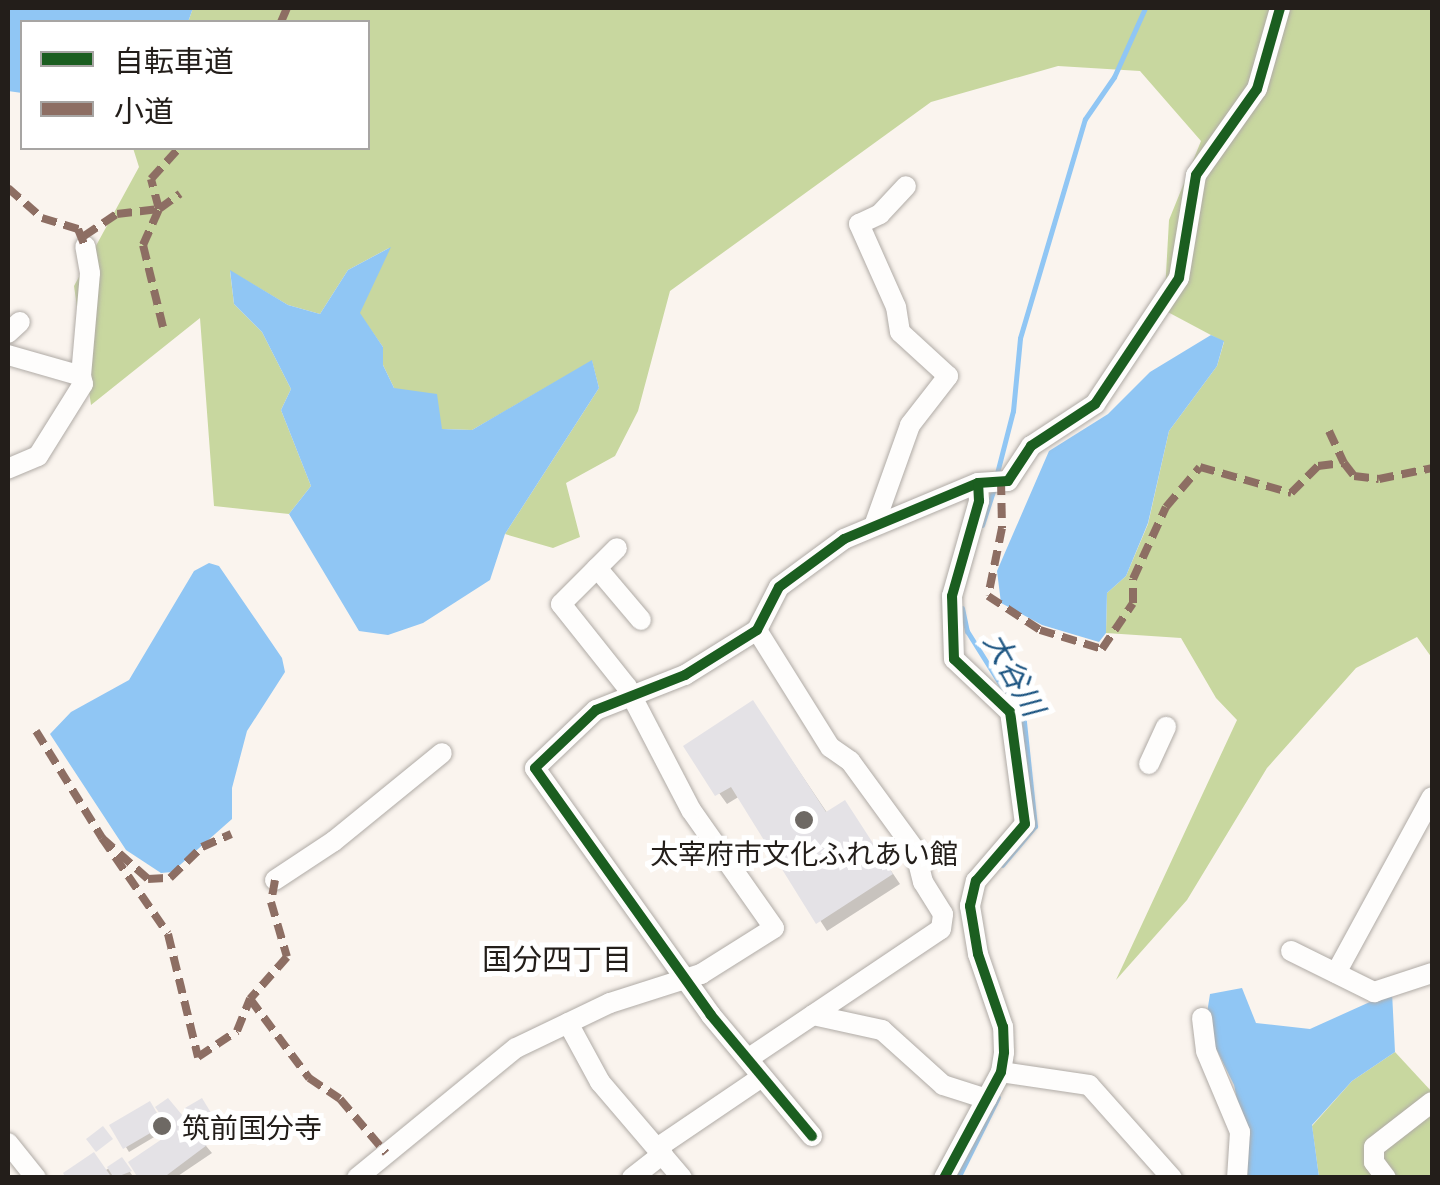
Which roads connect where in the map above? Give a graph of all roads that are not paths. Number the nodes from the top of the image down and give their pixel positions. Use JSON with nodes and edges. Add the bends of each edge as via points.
{"nodes":[{"id":1,"x":1280,"y":8,"type":"edge"},
{"id":2,"x":906,"y":186,"type":"dead end"},
{"id":3,"x":85,"y":246,"type":"dead end"},
{"id":4,"x":8,"y":355,"type":"edge"},
{"id":5,"x":81,"y":376,"type":"junction"},
{"id":6,"x":8,"y":469,"type":"edge"},
{"id":7,"x":978,"y":483,"type":"junction"},
{"id":8,"x":875,"y":523,"type":"junction"},
{"id":9,"x":617,"y":548,"type":"dead end"},
{"id":10,"x":597,"y":568,"type":"junction"},
{"id":11,"x":642,"y":620,"type":"dead end"},
{"id":12,"x":757,"y":630,"type":"junction"},
{"id":13,"x":634,"y":700,"type":"junction"},
{"id":14,"x":1166,"y":727,"type":"dead end"},
{"id":15,"x":442,"y":752,"type":"dead end"},
{"id":16,"x":1149,"y":764,"type":"dead end"},
{"id":17,"x":1432,"y":797,"type":"edge"},
{"id":18,"x":274,"y":880,"type":"dead end"},
{"id":19,"x":970,"y":906,"type":"junction"},
{"id":20,"x":943,"y":914,"type":"junction"},
{"id":21,"x":1291,"y":950,"type":"dead end"},
{"id":22,"x":1336,"y":973,"type":"junction"},
{"id":23,"x":1432,"y":973,"type":"edge"},
{"id":24,"x":686,"y":980,"type":"junction"},
{"id":25,"x":813,"y":1015,"type":"junction"},
{"id":26,"x":1202,"y":1018,"type":"dead end"},
{"id":27,"x":568,"y":1023,"type":"junction"},
{"id":28,"x":748,"y":1058,"type":"junction"},
{"id":29,"x":1001,"y":1072,"type":"junction"},
{"id":30,"x":762,"y":1076,"type":"junction"},
{"id":31,"x":987,"y":1098,"type":"junction"},
{"id":32,"x":1432,"y":1102,"type":"edge"},
{"id":33,"x":812,"y":1136,"type":"dead end"},
{"id":34,"x":8,"y":1144,"type":"edge"},
{"id":35,"x":660,"y":1151,"type":"junction"},
{"id":36,"x":36,"y":1178,"type":"edge"},
{"id":37,"x":358,"y":1178,"type":"edge"},
{"id":38,"x":632,"y":1178,"type":"edge"},
{"id":39,"x":682,"y":1178,"type":"edge"},
{"id":40,"x":944,"y":1178,"type":"edge"},
{"id":41,"x":1172,"y":1178,"type":"edge"},
{"id":42,"x":1236,"y":1178,"type":"edge"},
{"id":43,"x":1386,"y":1178,"type":"edge"}],
"edges":[{"from":1,"to":7,"type":"street","via":[[1257,89],[1196,175],[1179,278],[1155,320],[1095,404],[1031,446],[1008,480]]},
{"from":2,"to":8,"type":"street","via":[[880,214],[859,224],[896,307],[900,332],[948,376],[910,425]]},
{"from":3,"to":5,"type":"street","via":[[90,273]]},
{"from":4,"to":5,"type":"street"},
{"from":5,"to":6,"type":"street","via":[[75,406],[38,456]]},
{"from":7,"to":8,"type":"street"},
{"from":7,"to":19,"type":"street","via":[[979,501],[952,596],[954,659],[1010,712],[1025,824],[976,881]]},
{"from":8,"to":12,"type":"street","via":[[779,586]]},
{"from":9,"to":10,"type":"street"},
{"from":10,"to":11,"type":"street"},
{"from":10,"to":13,"type":"street","via":[[561,604]]},
{"from":12,"to":13,"type":"street"},
{"from":12,"to":20,"type":"street","via":[[830,747],[850,761],[914,850],[923,882]]},
{"from":13,"to":24,"type":"street","via":[[692,810],[774,928]]},
{"from":13,"to":24,"type":"street","via":[[590,714],[535,768]]},
{"from":14,"to":16,"type":"street"},
{"from":15,"to":18,"type":"street","via":[[334,841]]},
{"from":17,"to":22,"type":"street"},
{"from":19,"to":20,"type":"street"},
{"from":19,"to":29,"type":"street","via":[[982,972],[1002,1027]]},
{"from":20,"to":25,"type":"street","via":[[941,928]]},
{"from":21,"to":22,"type":"street"},
{"from":22,"to":23,"type":"street","via":[[1374,992]]},
{"from":24,"to":27,"type":"street"},
{"from":24,"to":28,"type":"street"},
{"from":25,"to":28,"type":"street"},
{"from":25,"to":31,"type":"street","via":[[882,1030],[943,1084]]},
{"from":26,"to":42,"type":"street","via":[[1206,1052],[1240,1132]]},
{"from":27,"to":35,"type":"street","via":[[600,1082]]},
{"from":27,"to":37,"type":"street","via":[[506,1055]]},
{"from":28,"to":30,"type":"street"},
{"from":29,"to":31,"type":"street"},
{"from":29,"to":41,"type":"street","via":[[1089,1085]]},
{"from":30,"to":33,"type":"street"},
{"from":30,"to":35,"type":"street"},
{"from":31,"to":40,"type":"street"},
{"from":32,"to":43,"type":"street","via":[[1374,1147],[1374,1162]]},
{"from":34,"to":36,"type":"street"},
{"from":35,"to":38,"type":"street"},
{"from":35,"to":39,"type":"street"}]}
